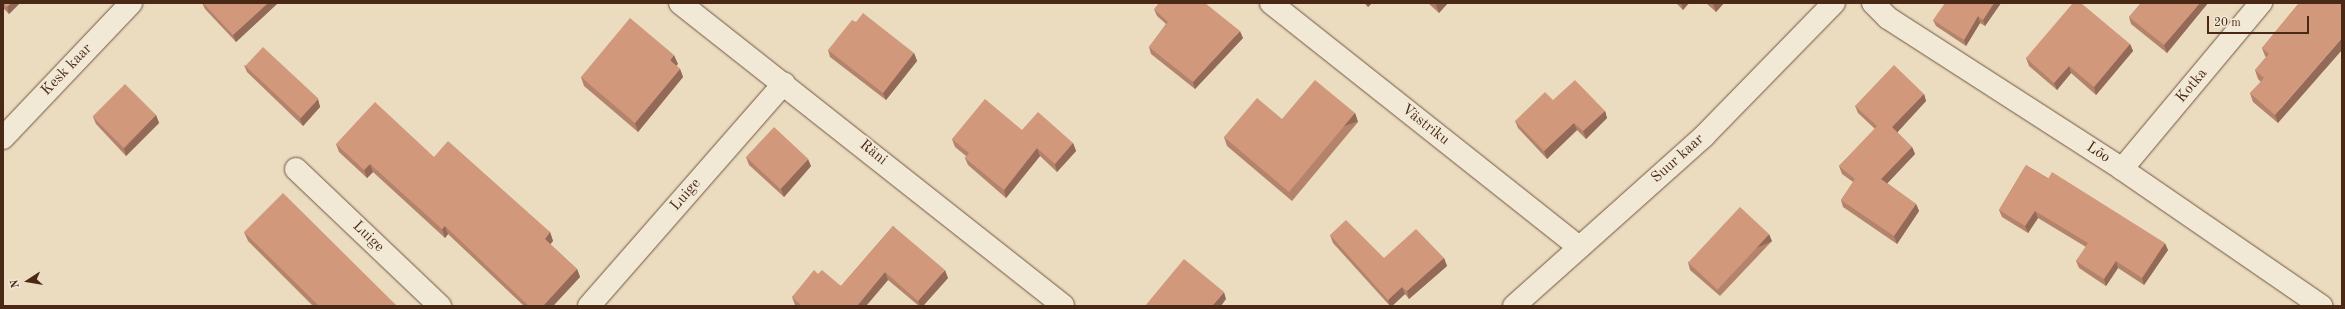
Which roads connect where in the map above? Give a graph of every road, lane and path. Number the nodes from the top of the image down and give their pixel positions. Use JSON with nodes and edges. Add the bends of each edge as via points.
{"nodes":[{"id":1,"x":132,"y":3,"type":"edge"},
{"id":2,"x":680,"y":3,"type":"edge"},
{"id":3,"x":1271,"y":3,"type":"edge"},
{"id":4,"x":1834,"y":3,"type":"edge"},
{"id":5,"x":1873,"y":3,"type":"edge"},
{"id":6,"x":2261,"y":3,"type":"edge"},
{"id":7,"x":784,"y":84,"type":"junction"},
{"id":8,"x":3,"y":138,"type":"edge"},
{"id":9,"x":296,"y":169,"type":"dead end"},
{"id":10,"x":2122,"y":169,"type":"junction"},
{"id":11,"x":1579,"y":248,"type":"junction"},
{"id":12,"x":440,"y":306,"type":"edge"},
{"id":13,"x":589,"y":306,"type":"edge"},
{"id":14,"x":1063,"y":306,"type":"edge"},
{"id":15,"x":1514,"y":306,"type":"edge"},
{"id":16,"x":2321,"y":306,"type":"edge"}],
"edges":[{"from":1,"to":8,"type":"street","name":"Kesk kaar"},
{"from":2,"to":7,"type":"street","name":"Räni"},
{"from":3,"to":11,"type":"street","name":"Västriku"},
{"from":4,"to":11,"type":"street","name":"Suur kaar","via":[[1704,136]]},
{"from":5,"to":10,"type":"street","name":"Lõo","via":[[1888,18]]},
{"from":6,"to":10,"type":"street","name":"Kotka"},
{"from":7,"to":13,"type":"street","name":"Luige"},
{"from":7,"to":14,"type":"street","name":"Räni"},
{"from":9,"to":12,"type":"street","name":"Luige"},
{"from":10,"to":16,"type":"street","name":"Lõo"},
{"from":11,"to":15,"type":"street","name":"Suur kaar"}]}
